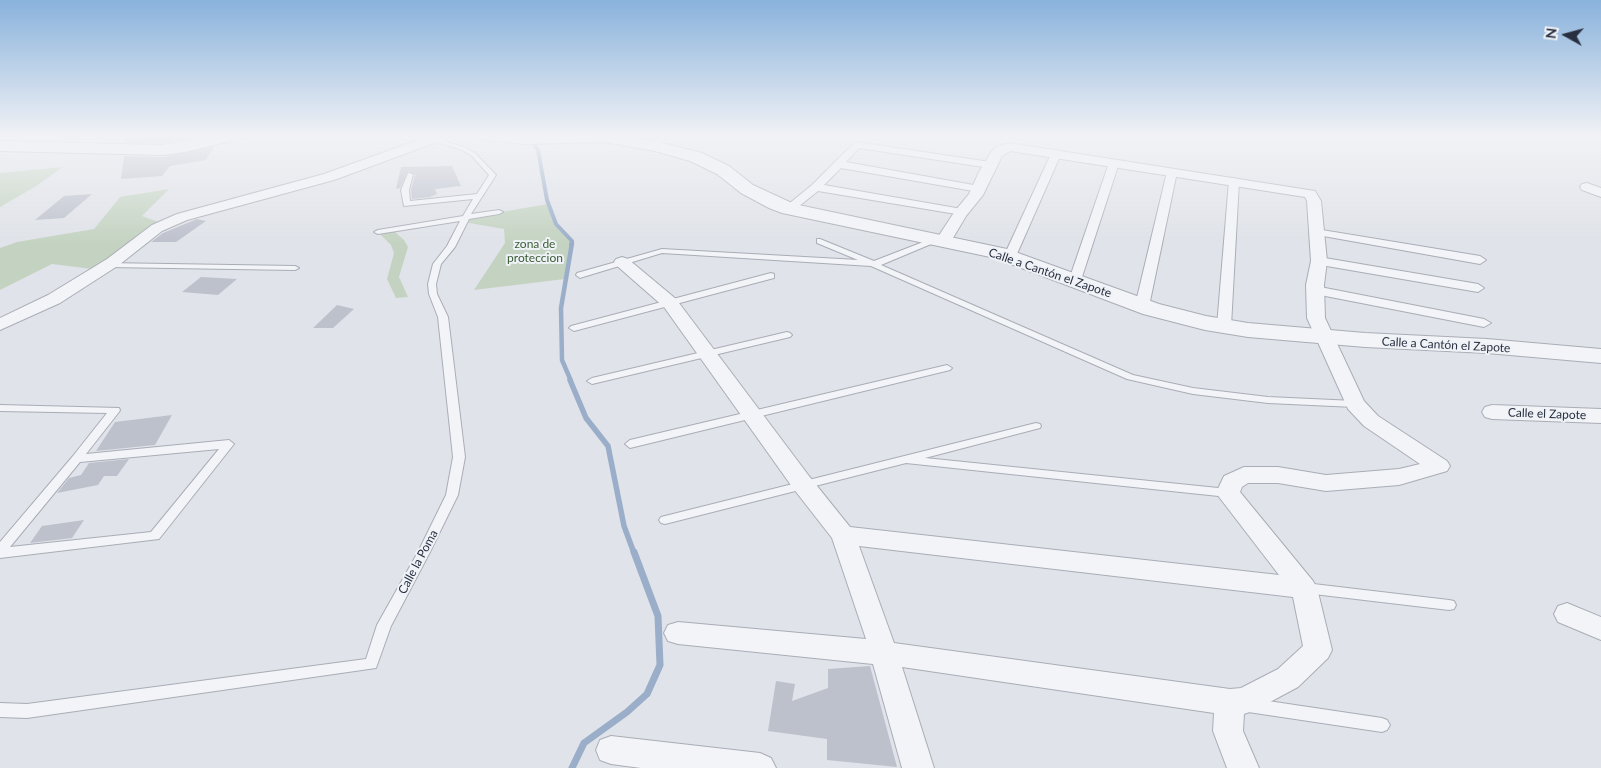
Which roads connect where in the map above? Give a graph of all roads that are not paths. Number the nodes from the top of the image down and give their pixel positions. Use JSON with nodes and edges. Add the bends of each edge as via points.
{"nodes":[{"id":1,"x":346,"y":171,"type":"edge"},
{"id":2,"x":489,"y":171,"type":"edge"},
{"id":3,"x":724,"y":171,"type":"edge"},
{"id":4,"x":831,"y":171,"type":"edge"},
{"id":5,"x":876,"y":171,"type":"edge"},
{"id":6,"x":987,"y":171,"type":"edge"},
{"id":7,"x":1048,"y":171,"type":"edge"},
{"id":8,"x":1111,"y":171,"type":"edge"},
{"id":9,"x":1165,"y":171,"type":"edge"},
{"id":10,"x":1172,"y":172,"type":"junction"},
{"id":11,"x":410,"y":174,"type":"dead end"},
{"id":12,"x":1234,"y":181,"type":"junction"},
{"id":13,"x":816,"y":186,"type":"junction"},
{"id":14,"x":1587,"y":187,"type":"dead end"},
{"id":15,"x":978,"y":189,"type":"junction"},
{"id":16,"x":1601,"y":193,"type":"edge"},
{"id":17,"x":480,"y":196,"type":"junction"},
{"id":18,"x":789,"y":209,"type":"junction"},
{"id":19,"x":499,"y":212,"type":"dead end"},
{"id":20,"x":962,"y":212,"type":"junction"},
{"id":21,"x":466,"y":218,"type":"junction"},
{"id":22,"x":378,"y":232,"type":"dead end"},
{"id":23,"x":1316,"y":232,"type":"junction"},
{"id":24,"x":941,"y":240,"type":"junction"},
{"id":25,"x":820,"y":241,"type":"dead end"},
{"id":26,"x":1010,"y":256,"type":"junction"},
{"id":27,"x":1480,"y":260,"type":"dead end"},
{"id":28,"x":1319,"y":261,"type":"junction"},
{"id":29,"x":622,"y":262,"type":"junction"},
{"id":30,"x":875,"y":264,"type":"junction"},
{"id":31,"x":108,"y":265,"type":"junction"},
{"id":32,"x":295,"y":268,"type":"dead end"},
{"id":33,"x":580,"y":274,"type":"dead end"},
{"id":34,"x":772,"y":276,"type":"dead end"},
{"id":35,"x":1075,"y":280,"type":"junction"},
{"id":36,"x":1478,"y":288,"type":"dead end"},
{"id":37,"x":1315,"y":290,"type":"junction"},
{"id":38,"x":670,"y":303,"type":"junction"},
{"id":39,"x":1142,"y":306,"type":"junction"},
{"id":40,"x":1484,"y":323,"type":"dead end"},
{"id":41,"x":0,"y":324,"type":"edge"},
{"id":42,"x":1224,"y":326,"type":"junction"},
{"id":43,"x":574,"y":328,"type":"dead end"},
{"id":44,"x":787,"y":335,"type":"dead end"},
{"id":45,"x":1324,"y":337,"type":"junction"},
{"id":46,"x":708,"y":354,"type":"junction"},
{"id":47,"x":1601,"y":356,"type":"edge"},
{"id":48,"x":947,"y":368,"type":"dead end"},
{"id":49,"x":592,"y":382,"type":"dead end"},
{"id":50,"x":1355,"y":404,"type":"junction"},
{"id":51,"x":0,"y":408,"type":"edge"},
{"id":52,"x":1492,"y":412,"type":"dead end"},
{"id":53,"x":752,"y":415,"type":"junction"},
{"id":54,"x":1601,"y":416,"type":"edge"},
{"id":55,"x":1036,"y":426,"type":"dead end"},
{"id":56,"x":630,"y":444,"type":"dead end"},
{"id":57,"x":76,"y":459,"type":"junction"},
{"id":58,"x":899,"y":459,"type":"junction"},
{"id":59,"x":803,"y":484,"type":"junction"},
{"id":60,"x":1228,"y":493,"type":"junction"},
{"id":61,"x":665,"y":520,"type":"dead end"},
{"id":62,"x":843,"y":535,"type":"junction"},
{"id":63,"x":0,"y":552,"type":"edge"},
{"id":64,"x":1304,"y":588,"type":"junction"},
{"id":65,"x":1449,"y":605,"type":"dead end"},
{"id":66,"x":1567,"y":614,"type":"dead end"},
{"id":67,"x":1601,"y":628,"type":"edge"},
{"id":68,"x":678,"y":633,"type":"dead end"},
{"id":69,"x":884,"y":654,"type":"junction"},
{"id":70,"x":1230,"y":702,"type":"junction"},
{"id":71,"x":0,"y":710,"type":"edge"},
{"id":72,"x":1382,"y":725,"type":"dead end"},
{"id":73,"x":611,"y":750,"type":"dead end"},
{"id":74,"x":760,"y":768,"type":"edge"},
{"id":75,"x":918,"y":768,"type":"edge"},
{"id":76,"x":1243,"y":768,"type":"edge"}],
"edges":[{"from":1,"to":31,"type":"street","via":[[182,217],[157,228]]},
{"from":2,"to":17,"type":"lane","name":"Calle la Poma","via":[[493,175]]},
{"from":3,"to":18,"type":"street","name":"Calle a Cantón el Zapote","via":[[747,189]]},
{"from":4,"to":13,"type":"street"},
{"from":5,"to":15,"type":"street"},
{"from":6,"to":15,"type":"street"},
{"from":7,"to":26,"type":"street"},
{"from":8,"to":35,"type":"street"},
{"from":9,"to":10,"type":"street"},
{"from":10,"to":12,"type":"street"},
{"from":10,"to":39,"type":"street"},
{"from":11,"to":17,"type":"lane","via":[[405,190],[407,204]]},
{"from":12,"to":23,"type":"street","via":[[1310,194],[1314,201]]},
{"from":12,"to":42,"type":"street"},
{"from":13,"to":18,"type":"street"},
{"from":13,"to":20,"type":"street"},
{"from":14,"to":16,"type":"street"},
{"from":15,"to":20,"type":"street"},
{"from":17,"to":21,"type":"lane","name":"Calle la Poma"},
{"from":18,"to":24,"type":"street","name":"Calle a Cantón el Zapote"},
{"from":19,"to":21,"type":"lane"},
{"from":20,"to":24,"type":"street"},
{"from":21,"to":22,"type":"lane"},
{"from":21,"to":71,"type":"lane","name":"Calle la Poma","via":[[451,247],[437,264],[432,284],[442,317],[459,457],[452,495],[384,625],[372,664],[27,711]]},
{"from":23,"to":27,"type":"street"},
{"from":23,"to":28,"type":"street"},
{"from":24,"to":26,"type":"street","name":"Calle a Cantón el Zapote"},
{"from":24,"to":30,"type":"lane"},
{"from":25,"to":30,"type":"lane"},
{"from":26,"to":35,"type":"street","name":"Calle a Cantón el Zapote"},
{"from":28,"to":36,"type":"street"},
{"from":28,"to":37,"type":"street"},
{"from":29,"to":30,"type":"lane","via":[[662,250]]},
{"from":29,"to":33,"type":"lane"},
{"from":29,"to":38,"type":"street"},
{"from":30,"to":50,"type":"lane","via":[[1049,344],[1130,377],[1193,391],[1268,400]]},
{"from":31,"to":32,"type":"lane"},
{"from":31,"to":41,"type":"street","via":[[54,299]]},
{"from":34,"to":38,"type":"lane"},
{"from":35,"to":39,"type":"street","name":"Calle a Cantón el Zapote"},
{"from":37,"to":40,"type":"street"},
{"from":37,"to":45,"type":"street","via":[[1316,318]]},
{"from":38,"to":43,"type":"lane"},
{"from":38,"to":46,"type":"street"},
{"from":39,"to":42,"type":"street","name":"Calle a Cantón el Zapote","via":[[1180,318]]},
{"from":42,"to":45,"type":"street","name":"Calle a Cantón el Zapote"},
{"from":44,"to":46,"type":"lane"},
{"from":45,"to":47,"type":"street","name":"Calle a Cantón el Zapote"},
{"from":45,"to":50,"type":"street"},
{"from":46,"to":49,"type":"lane"},
{"from":46,"to":53,"type":"street"},
{"from":48,"to":53,"type":"lane"},
{"from":50,"to":60,"type":"street","via":[[1371,421],[1439,466],[1399,477],[1326,483],[1278,475],[1244,475],[1232,482]]},
{"from":51,"to":57,"type":"lane","via":[[115,410]]},
{"from":52,"to":54,"type":"street","name":"Calle el Zapote"},
{"from":53,"to":56,"type":"lane"},
{"from":53,"to":59,"type":"street"},
{"from":55,"to":58,"type":"lane"},
{"from":57,"to":63,"type":"lane"},
{"from":57,"to":63,"type":"lane","via":[[229,444],[154,536]]},
{"from":58,"to":59,"type":"lane"},
{"from":58,"to":60,"type":"lane"},
{"from":59,"to":61,"type":"lane"},
{"from":59,"to":62,"type":"street"},
{"from":60,"to":64,"type":"street"},
{"from":62,"to":64,"type":"street"},
{"from":62,"to":69,"type":"street"},
{"from":64,"to":65,"type":"lane"},
{"from":64,"to":70,"type":"street","via":[[1318,650],[1288,678],[1245,701]]},
{"from":66,"to":67,"type":"street"},
{"from":68,"to":69,"type":"street"},
{"from":69,"to":70,"type":"street"},
{"from":69,"to":75,"type":"street"},
{"from":70,"to":72,"type":"lane"},
{"from":70,"to":76,"type":"street","via":[[1228,732]]},
{"from":73,"to":74,"type":"street"}]}
